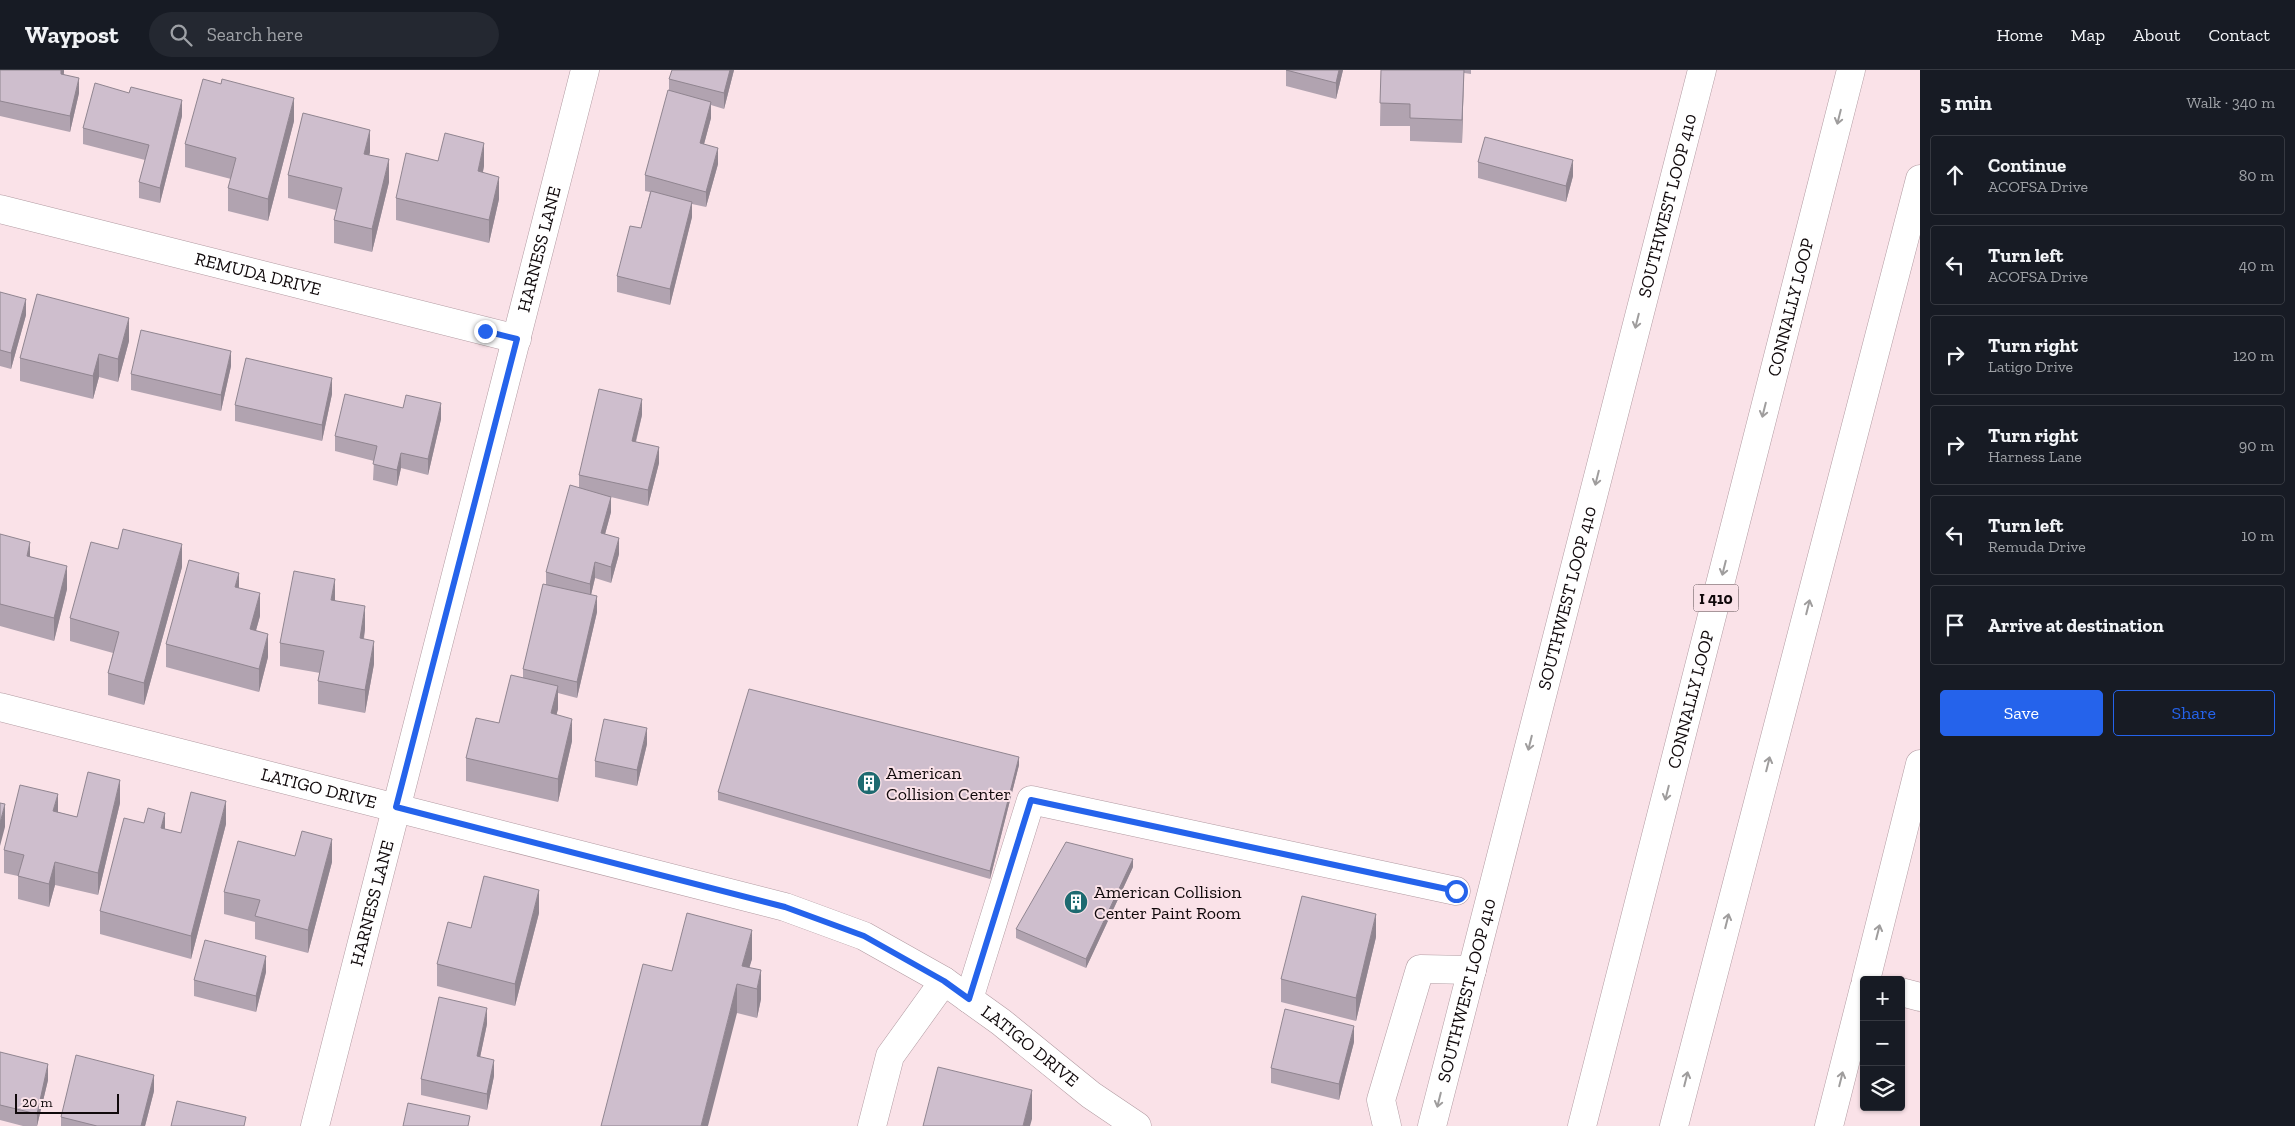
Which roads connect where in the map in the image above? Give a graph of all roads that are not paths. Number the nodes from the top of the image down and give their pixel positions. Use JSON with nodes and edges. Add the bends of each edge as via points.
{"nodes":[{"id":1,"x":585,"y":70,"type":"edge"},
{"id":2,"x":1702,"y":70,"type":"edge"},
{"id":3,"x":1851,"y":70,"type":"edge"},
{"id":4,"x":1920,"y":179,"type":"edge"},
{"id":5,"x":0,"y":209,"type":"edge"},
{"id":6,"x":517,"y":339,"type":"junction"},
{"id":7,"x":0,"y":707,"type":"edge"},
{"id":8,"x":1920,"y":764,"type":"edge"},
{"id":9,"x":396,"y":807,"type":"junction"},
{"id":10,"x":1456,"y":891,"type":"dead end"},
{"id":11,"x":1472,"y":970,"type":"junction"},
{"id":12,"x":1867,"y":976,"type":"edge"},
{"id":13,"x":944,"y":981,"type":"junction"},
{"id":14,"x":1905,"y":993,"type":"edge"},
{"id":15,"x":1920,"y":997,"type":"edge"},
{"id":16,"x":969,"y":999,"type":"junction"},
{"id":17,"x":1860,"y":1004,"type":"edge"},
{"id":18,"x":315,"y":1126,"type":"edge"},
{"id":19,"x":872,"y":1126,"type":"edge"},
{"id":20,"x":1137,"y":1126,"type":"edge"},
{"id":21,"x":1387,"y":1126,"type":"edge"},
{"id":22,"x":1432,"y":1126,"type":"edge"},
{"id":23,"x":1582,"y":1126,"type":"edge"},
{"id":24,"x":1674,"y":1126,"type":"edge"},
{"id":25,"x":1829,"y":1126,"type":"edge"}],
"edges":[{"from":1,"to":6,"type":"main road","name":"HARNESS LANE"},
{"from":2,"to":11,"type":"main road","name":"SOUTHWEST LOOP 410","one_way":true},
{"from":3,"to":23,"type":"main road","name":"CONNALLY LOOP","number":"I 410","one_way":true},
{"from":24,"to":4,"type":"main road","one_way":true},
{"from":5,"to":6,"type":"main road","name":"REMUDA DRIVE"},
{"from":6,"to":9,"type":"main road","name":"HARNESS LANE"},
{"from":7,"to":9,"type":"main road","name":"LATIGO DRIVE"},
{"from":12,"to":8,"type":"main road","one_way":true},
{"from":9,"to":13,"type":"main road","name":"LATIGO DRIVE","via":[[785,907],[864,936]]},
{"from":9,"to":18,"type":"main road","name":"HARNESS LANE"},
{"from":10,"to":16,"type":"main road","via":[[1031,800]]},
{"from":11,"to":21,"type":"main road","via":[[1420,969],[1381,1100]]},
{"from":11,"to":22,"type":"main road","name":"SOUTHWEST LOOP 410","one_way":true},
{"from":13,"to":16,"type":"main road","name":"LATIGO DRIVE"},
{"from":13,"to":19,"type":"main road","via":[[890,1056]]},
{"from":14,"to":15,"type":"main road"},
{"from":16,"to":20,"type":"main road","name":"LATIGO DRIVE","via":[[1091,1095]]},
{"from":25,"to":17,"type":"main road","one_way":true}]}
